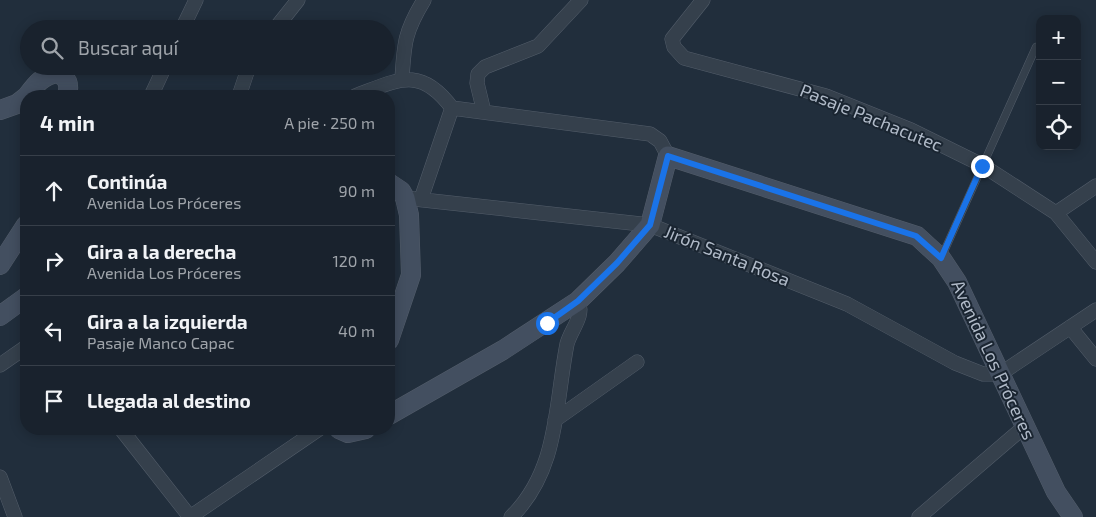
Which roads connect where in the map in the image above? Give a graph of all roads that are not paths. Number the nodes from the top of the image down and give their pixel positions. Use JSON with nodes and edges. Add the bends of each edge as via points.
{"nodes":[{"id":1,"x":196,"y":0,"type":"edge"},
{"id":2,"x":298,"y":0,"type":"edge"},
{"id":3,"x":424,"y":0,"type":"edge"},
{"id":4,"x":581,"y":0,"type":"edge"},
{"id":5,"x":703,"y":0,"type":"edge"},
{"id":6,"x":186,"y":20,"type":"edge"},
{"id":7,"x":282,"y":20,"type":"edge"},
{"id":8,"x":1036,"y":47,"type":"dead end"},
{"id":9,"x":47,"y":75,"type":"edge"},
{"id":10,"x":62,"y":75,"type":"edge"},
{"id":11,"x":161,"y":75,"type":"edge"},
{"id":12,"x":247,"y":75,"type":"edge"},
{"id":13,"x":402,"y":79,"type":"junction"},
{"id":14,"x":32,"y":90,"type":"edge"},
{"id":15,"x":68,"y":90,"type":"edge"},
{"id":16,"x":154,"y":90,"type":"edge"},
{"id":17,"x":241,"y":90,"type":"edge"},
{"id":18,"x":372,"y":90,"type":"edge"},
{"id":19,"x":20,"y":102,"type":"edge"},
{"id":20,"x":452,"y":108,"type":"junction"},
{"id":21,"x":0,"y":110,"type":"edge"},
{"id":22,"x":484,"y":112,"type":"junction"},
{"id":23,"x":668,"y":156,"type":"junction"},
{"id":24,"x":982,"y":166,"type":"junction"},
{"id":25,"x":1096,"y":186,"type":"edge"},
{"id":26,"x":395,"y":187,"type":"edge"},
{"id":27,"x":413,"y":198,"type":"junction"},
{"id":28,"x":1056,"y":213,"type":"junction"},
{"id":29,"x":650,"y":225,"type":"junction"},
{"id":30,"x":20,"y":234,"type":"edge"},
{"id":31,"x":941,"y":258,"type":"junction"},
{"id":32,"x":1096,"y":262,"type":"edge"},
{"id":33,"x":0,"y":265,"type":"edge"},
{"id":34,"x":20,"y":301,"type":"edge"},
{"id":35,"x":578,"y":301,"type":"junction"},
{"id":36,"x":1096,"y":310,"type":"edge"},
{"id":37,"x":0,"y":316,"type":"edge"},
{"id":38,"x":395,"y":322,"type":"edge"},
{"id":39,"x":1070,"y":327,"type":"junction"},
{"id":40,"x":20,"y":351,"type":"edge"},
{"id":41,"x":1096,"y":359,"type":"edge"},
{"id":42,"x":637,"y":362,"type":"dead end"},
{"id":43,"x":0,"y":365,"type":"edge"},
{"id":44,"x":1000,"y":374,"type":"junction"},
{"id":45,"x":395,"y":413,"type":"edge"},
{"id":46,"x":555,"y":420,"type":"junction"},
{"id":47,"x":1024,"y":427,"type":"junction"},
{"id":48,"x":126,"y":435,"type":"edge"},
{"id":49,"x":310,"y":435,"type":"edge"},
{"id":50,"x":0,"y":477,"type":"edge"},
{"id":51,"x":16,"y":517,"type":"edge"},
{"id":52,"x":190,"y":517,"type":"edge"},
{"id":53,"x":511,"y":517,"type":"edge"},
{"id":54,"x":919,"y":517,"type":"edge"},
{"id":55,"x":1072,"y":517,"type":"edge"}],
"edges":[{"from":1,"to":6,"type":"street"},
{"from":2,"to":7,"type":"street"},
{"from":3,"to":13,"type":"street","via":[[410,23]]},
{"from":4,"to":22,"type":"street","via":[[538,46],[485,67],[478,74],[476,83]]},
{"from":5,"to":24,"type":"street","name":"Pasaje Pachacutec","via":[[672,39],[674,47],[684,58],[826,96],[911,130]]},
{"from":8,"to":24,"type":"lane"},
{"from":9,"to":14,"type":"street"},
{"from":10,"to":15,"type":"street","via":[[66,77]]},
{"from":11,"to":16,"type":"street"},
{"from":12,"to":17,"type":"street"},
{"from":13,"to":18,"type":"street"},
{"from":13,"to":20,"type":"street","via":[[428,83],[440,91]]},
{"from":19,"to":21,"type":"street"},
{"from":20,"to":22,"type":"street"},
{"from":20,"to":27,"type":"street"},
{"from":22,"to":23,"type":"street","via":[[650,134],[660,141]]},
{"from":23,"to":29,"type":"street"},
{"from":23,"to":31,"type":"street","name":"Avenida Los Próceres","via":[[916,236]]},
{"from":24,"to":28,"type":"street","name":"Pasaje Pachacutec"},
{"from":24,"to":31,"type":"lane"},
{"from":25,"to":28,"type":"street"},
{"from":26,"to":27,"type":"street"},
{"from":27,"to":29,"type":"street","name":"Jirón Santa Rosa"},
{"from":27,"to":38,"type":"street","via":[[409,215],[411,274]]},
{"from":28,"to":32,"type":"street","name":"Pasaje Pachacutec"},
{"from":29,"to":35,"type":"street"},
{"from":29,"to":44,"type":"street","name":"Jirón Santa Rosa","via":[[847,304],[955,363],[984,374]]},
{"from":30,"to":33,"type":"street"},
{"from":31,"to":44,"type":"street","name":"Avenida Los Próceres","via":[[958,282]]},
{"from":34,"to":37,"type":"street"},
{"from":35,"to":45,"type":"street","via":[[504,350]]},
{"from":35,"to":46,"type":"street","via":[[580,316],[567,344]]},
{"from":36,"to":39,"type":"street"},
{"from":39,"to":41,"type":"street"},
{"from":39,"to":44,"type":"street"},
{"from":40,"to":43,"type":"street"},
{"from":42,"to":46,"type":"street"},
{"from":44,"to":47,"type":"street","name":"Avenida Los Próceres"},
{"from":46,"to":53,"type":"street","via":[[551,448],[542,474]]},
{"from":47,"to":54,"type":"street"},
{"from":47,"to":55,"type":"street","name":"Avenida Los Próceres"},
{"from":48,"to":52,"type":"street"},
{"from":49,"to":52,"type":"street"},
{"from":50,"to":51,"type":"street"}]}
